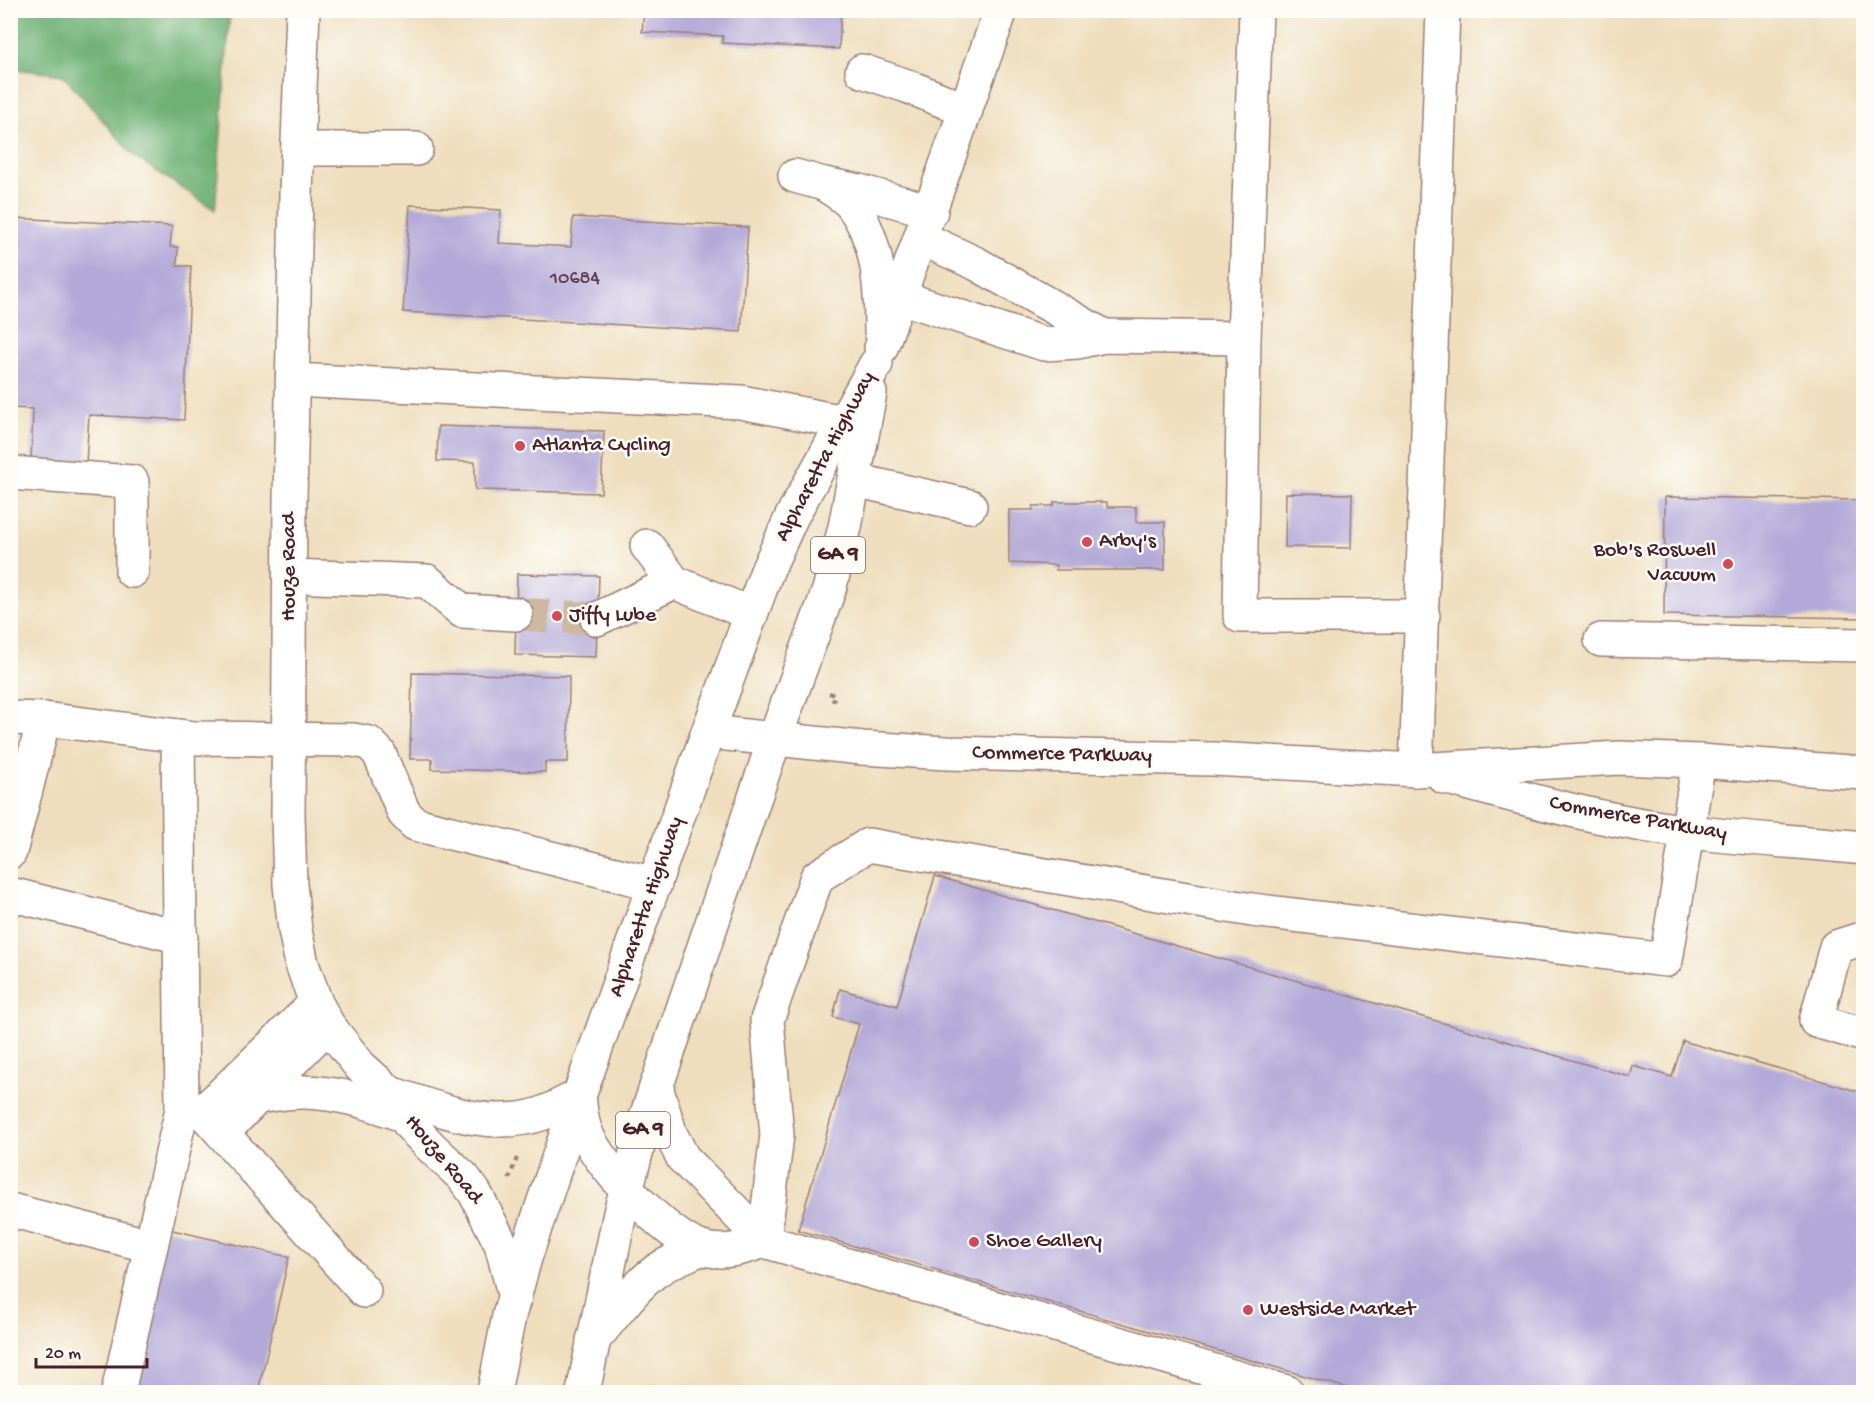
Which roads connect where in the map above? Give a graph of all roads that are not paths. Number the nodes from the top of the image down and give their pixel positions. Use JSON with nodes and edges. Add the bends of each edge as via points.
{"nodes":[{"id":1,"x":303,"y":10,"type":"edge"},
{"id":2,"x":1001,"y":10,"type":"edge"},
{"id":3,"x":1256,"y":10,"type":"edge"},
{"id":4,"x":1443,"y":10,"type":"edge"},
{"id":5,"x":862,"y":71,"type":"dead end"},
{"id":6,"x":966,"y":110,"type":"junction"},
{"id":7,"x":298,"y":149,"type":"junction"},
{"id":8,"x":416,"y":149,"type":"dead end"},
{"id":9,"x":926,"y":224,"type":"junction"},
{"id":10,"x":900,"y":297,"type":"junction"},
{"id":11,"x":1104,"y":336,"type":"junction"},
{"id":12,"x":1244,"y":338,"type":"junction"},
{"id":13,"x":293,"y":380,"type":"junction"},
{"id":14,"x":844,"y":422,"type":"junction"},
{"id":15,"x":10,"y":473,"type":"edge"},
{"id":16,"x":854,"y":480,"type":"junction"},
{"id":17,"x":970,"y":506,"type":"dead end"},
{"id":18,"x":647,"y":546,"type":"dead end"},
{"id":19,"x":132,"y":571,"type":"dead end"},
{"id":20,"x":290,"y":576,"type":"junction"},
{"id":21,"x":674,"y":582,"type":"junction"},
{"id":22,"x":516,"y":614,"type":"tunnel mouth"},
{"id":23,"x":751,"y":614,"type":"junction"},
{"id":24,"x":1423,"y":616,"type":"junction"},
{"id":25,"x":597,"y":619,"type":"tunnel mouth"},
{"id":26,"x":1600,"y":640,"type":"dead end"},
{"id":27,"x":1863,"y":645,"type":"edge"},
{"id":28,"x":10,"y":718,"type":"edge"},
{"id":29,"x":44,"y":719,"type":"junction"},
{"id":30,"x":708,"y":732,"type":"junction"},
{"id":31,"x":178,"y":736,"type":"junction"},
{"id":32,"x":775,"y":738,"type":"junction"},
{"id":33,"x":288,"y":739,"type":"junction"},
{"id":34,"x":1699,"y":760,"type":"junction"},
{"id":35,"x":1416,"y":770,"type":"junction"},
{"id":36,"x":1863,"y":773,"type":"edge"},
{"id":37,"x":1689,"y":832,"type":"junction"},
{"id":38,"x":1863,"y":848,"type":"edge"},
{"id":39,"x":10,"y":852,"type":"edge"},
{"id":40,"x":655,"y":884,"type":"junction"},
{"id":41,"x":10,"y":894,"type":"edge"},
{"id":42,"x":181,"y":937,"type":"junction"},
{"id":43,"x":1863,"y":938,"type":"edge"},
{"id":44,"x":322,"y":1014,"type":"junction"},
{"id":45,"x":1863,"y":1035,"type":"edge"},
{"id":46,"x":656,"y":1087,"type":"junction"},
{"id":47,"x":579,"y":1096,"type":"junction"},
{"id":48,"x":257,"y":1097,"type":"junction"},
{"id":49,"x":398,"y":1105,"type":"junction"},
{"id":50,"x":202,"y":1118,"type":"junction"},
{"id":51,"x":627,"y":1189,"type":"junction"},
{"id":52,"x":10,"y":1210,"type":"edge"},
{"id":53,"x":764,"y":1241,"type":"junction"},
{"id":54,"x":151,"y":1246,"type":"junction"},
{"id":55,"x":702,"y":1248,"type":"junction"},
{"id":56,"x":364,"y":1290,"type":"dead end"},
{"id":57,"x":515,"y":1297,"type":"junction"},
{"id":58,"x":593,"y":1340,"type":"junction"},
{"id":59,"x":118,"y":1392,"type":"edge"},
{"id":60,"x":494,"y":1392,"type":"edge"},
{"id":61,"x":583,"y":1392,"type":"edge"},
{"id":62,"x":1287,"y":1392,"type":"edge"}],
"edges":[{"from":1,"to":7,"type":"main road","name":"Houze Road"},
{"from":2,"to":6,"type":"main road","name":"Alpharetta Highway"},
{"from":3,"to":12,"type":"main road"},
{"from":4,"to":24,"type":"main road"},
{"from":5,"to":6,"type":"main road"},
{"from":6,"to":9,"type":"main road","name":"Alpharetta Highway"},
{"from":7,"to":8,"type":"main road"},
{"from":7,"to":13,"type":"main road","name":"Houze Road"},
{"from":9,"to":10,"type":"main road","name":"Alpharetta Highway"},
{"from":9,"to":10,"type":"main road","name":"Alpharetta Highway","via":[[859,191],[810,180],[850,203],[868,235],[877,265],[881,348]]},
{"from":9,"to":11,"type":"main road","via":[[977,264]]},
{"from":10,"to":11,"type":"main road","via":[[1044,344]]},
{"from":11,"to":12,"type":"main road"},
{"from":12,"to":24,"type":"main road","via":[[1240,616]]},
{"from":13,"to":14,"type":"main road","via":[[741,402]]},
{"from":13,"to":20,"type":"main road","name":"Houze Road"},
{"from":14,"to":16,"type":"main road","name":"Alpharetta Highway","number":"GA 9","via":[[876,364]]},
{"from":14,"to":23,"type":"main road","name":"Alpharetta Highway","number":"GA 9","via":[[792,516]]},
{"from":15,"to":19,"type":"main road","via":[[132,482]]},
{"from":16,"to":17,"type":"main road"},
{"from":16,"to":32,"type":"main road","name":"Alpharetta Highway","number":"GA 9","via":[[829,590]]},
{"from":18,"to":21,"type":"main road"},
{"from":20,"to":22,"type":"main road","via":[[427,581],[462,611]]},
{"from":20,"to":33,"type":"main road","name":"Houze Road"},
{"from":21,"to":23,"type":"main road"},
{"from":21,"to":25,"type":"main road"},
{"from":23,"to":30,"type":"main road","name":"Alpharetta Highway","number":"GA 9"},
{"from":24,"to":35,"type":"main road"},
{"from":26,"to":27,"type":"main road"},
{"from":28,"to":29,"type":"main road"},
{"from":29,"to":31,"type":"main road"},
{"from":29,"to":39,"type":"main road"},
{"from":30,"to":32,"type":"main road","name":"Commerce Parkway"},
{"from":30,"to":40,"type":"main road","name":"Alpharetta Highway","number":"GA 9"},
{"from":31,"to":33,"type":"main road"},
{"from":31,"to":42,"type":"main road"},
{"from":32,"to":35,"type":"main road","name":"Commerce Parkway","via":[[947,753],[1202,758]]},
{"from":32,"to":46,"type":"main road","name":"Alpharetta Highway","number":"GA 9"},
{"from":33,"to":40,"type":"main road","via":[[369,743],[379,753],[404,813],[415,824]]},
{"from":33,"to":44,"type":"main road","name":"Houze Road","via":[[294,919],[302,964]]},
{"from":34,"to":35,"type":"main road","name":"Commerce Parkway","via":[[1619,758]]},
{"from":34,"to":36,"type":"main road","name":"Commerce Parkway"},
{"from":34,"to":37,"type":"main road"},
{"from":35,"to":37,"type":"main road","name":"Commerce Parkway","via":[[1542,804]]},
{"from":37,"to":38,"type":"main road","name":"Commerce Parkway"},
{"from":37,"to":53,"type":"main road","via":[[1666,960],[1252,910],[868,845],[817,877],[767,1020],[777,1135]]},
{"from":40,"to":47,"type":"main road","name":"Alpharetta Highway","number":"GA 9"},
{"from":41,"to":42,"type":"main road"},
{"from":42,"to":50,"type":"main road"},
{"from":43,"to":45,"type":"main road","via":[[1836,947],[1816,1021]]},
{"from":44,"to":48,"type":"main road"},
{"from":44,"to":49,"type":"main road","name":"Houze Road","via":[[360,1066]]},
{"from":44,"to":50,"type":"main road"},
{"from":46,"to":51,"type":"main road","name":"Alpharetta Highway","number":"GA 9"},
{"from":46,"to":53,"type":"main road","via":[[670,1135],[683,1158]]},
{"from":47,"to":49,"type":"main road","name":"Houze Road","via":[[541,1114],[505,1121],[477,1120]]},
{"from":47,"to":51,"type":"main road","via":[[589,1139]]},
{"from":47,"to":57,"type":"main road","name":"Alpharetta Highway","number":"GA 9"},
{"from":48,"to":49,"type":"main road","via":[[303,1092],[383,1107]]},
{"from":48,"to":50,"type":"main road"},
{"from":49,"to":57,"type":"main road","name":"Houze Road","via":[[430,1146],[463,1177],[483,1207],[501,1244]]},
{"from":50,"to":54,"type":"main road"},
{"from":50,"to":56,"type":"main road"},
{"from":51,"to":55,"type":"main road","via":[[678,1235]]},
{"from":51,"to":58,"type":"main road","name":"Alpharetta Highway","number":"GA 9"},
{"from":52,"to":54,"type":"main road"},
{"from":53,"to":55,"type":"main road","via":[[732,1251]]},
{"from":53,"to":62,"type":"main road"},
{"from":54,"to":59,"type":"main road"},
{"from":55,"to":58,"type":"main road","via":[[656,1271]]},
{"from":57,"to":60,"type":"main road","name":"Alpharetta Highway","number":"GA 9"},
{"from":58,"to":61,"type":"main road","name":"Alpharetta Highway","number":"GA 9"}]}
